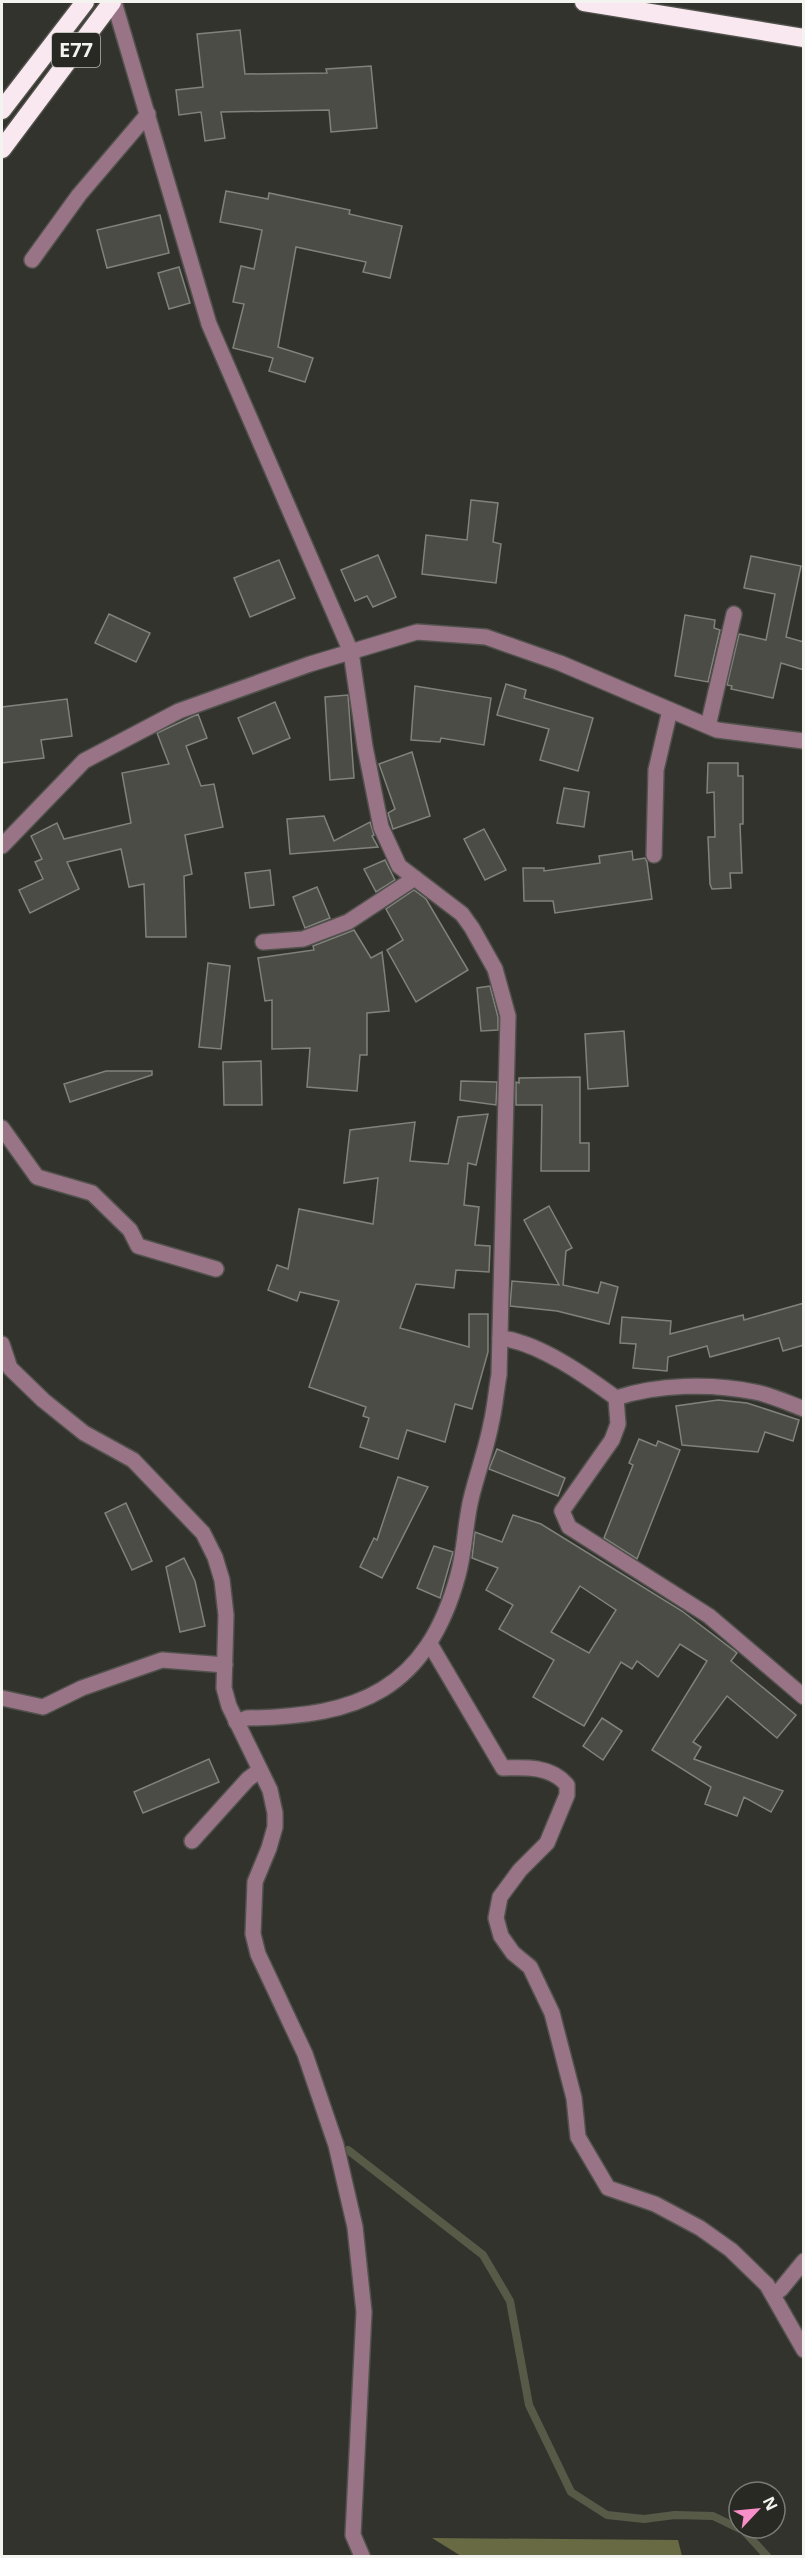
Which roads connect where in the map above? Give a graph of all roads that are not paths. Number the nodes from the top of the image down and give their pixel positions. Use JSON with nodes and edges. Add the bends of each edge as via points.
{"nodes":[{"id":1,"x":85,"y":2,"type":"edge"},
{"id":2,"x":113,"y":2,"type":"edge"},
{"id":3,"x":584,"y":2,"type":"edge"},
{"id":4,"x":804,"y":39,"type":"edge"},
{"id":5,"x":2,"y":110,"type":"edge"},
{"id":6,"x":148,"y":114,"type":"junction"},
{"id":7,"x":2,"y":149,"type":"edge"},
{"id":8,"x":32,"y":260,"type":"dead end"},
{"id":9,"x":734,"y":614,"type":"dead end"},
{"id":10,"x":351,"y":652,"type":"junction"},
{"id":11,"x":670,"y":710,"type":"junction"},
{"id":12,"x":708,"y":726,"type":"junction"},
{"id":13,"x":804,"y":741,"type":"edge"},
{"id":14,"x":2,"y":846,"type":"edge"},
{"id":15,"x":654,"y":855,"type":"dead end"},
{"id":16,"x":415,"y":878,"type":"junction"},
{"id":17,"x":263,"y":942,"type":"dead end"},
{"id":18,"x":2,"y":1128,"type":"edge"},
{"id":19,"x":216,"y":1269,"type":"dead end"},
{"id":20,"x":500,"y":1338,"type":"junction"},
{"id":21,"x":2,"y":1344,"type":"edge"},
{"id":22,"x":616,"y":1398,"type":"junction"},
{"id":23,"x":804,"y":1409,"type":"edge"},
{"id":24,"x":430,"y":1644,"type":"junction"},
{"id":25,"x":225,"y":1665,"type":"junction"},
{"id":26,"x":804,"y":1697,"type":"edge"},
{"id":27,"x":2,"y":1698,"type":"edge"},
{"id":28,"x":236,"y":1722,"type":"junction"},
{"id":29,"x":260,"y":1770,"type":"junction"},
{"id":30,"x":192,"y":1841,"type":"dead end"},
{"id":31,"x":804,"y":2261,"type":"edge"},
{"id":32,"x":773,"y":2295,"type":"junction"},
{"id":33,"x":804,"y":2350,"type":"edge"},
{"id":34,"x":362,"y":2556,"type":"edge"}],
"edges":[{"from":1,"to":5,"type":"highway","number":"E77"},
{"from":2,"to":6,"type":"street"},
{"from":2,"to":7,"type":"highway","number":"E77"},
{"from":3,"to":4,"type":"highway"},
{"from":6,"to":8,"type":"street","via":[[79,195]]},
{"from":6,"to":10,"type":"street","via":[[209,324]]},
{"from":9,"to":12,"type":"street"},
{"from":10,"to":11,"type":"street","via":[[417,632],[486,637],[560,663]]},
{"from":10,"to":14,"type":"street","via":[[179,711],[84,761]]},
{"from":10,"to":16,"type":"street","via":[[381,827],[399,866]]},
{"from":11,"to":12,"type":"street"},
{"from":11,"to":15,"type":"street","via":[[656,770]]},
{"from":12,"to":13,"type":"street"},
{"from":16,"to":17,"type":"street","via":[[348,922],[303,939]]},
{"from":16,"to":20,"type":"street","via":[[462,914],[472,928],[495,969],[508,1016]]},
{"from":18,"to":19,"type":"street","via":[[37,1177],[92,1193],[130,1230],[138,1246]]},
{"from":20,"to":22,"type":"street","via":[[533,1348]]},
{"from":20,"to":24,"type":"street","via":[[492,1424],[471,1500],[459,1572],[448,1611]]},
{"from":21,"to":25,"type":"street","via":[[10,1368],[43,1401],[84,1432],[133,1460],[203,1533],[222,1580]]},
{"from":22,"to":23,"type":"street","via":[[674,1388],[714,1387],[756,1392]]},
{"from":22,"to":26,"type":"street","via":[[618,1424],[612,1440],[562,1511],[564,1521],[582,1537],[709,1617]]},
{"from":24,"to":28,"type":"street","via":[[392,1685],[354,1704],[317,1714]]},
{"from":24,"to":32,"type":"street","via":[[503,1768],[540,1770],[558,1775],[567,1785],[563,1805],[546,1843],[500,1897],[496,1918],[501,1936],[530,1967],[552,2013],[574,2098],[578,2137],[591,2163],[608,2188],[655,2204],[716,2239]]},
{"from":25,"to":27,"type":"street","via":[[162,1660],[82,1688],[43,1707]]},
{"from":25,"to":28,"type":"street","via":[[224,1688]]},
{"from":28,"to":29,"type":"street"},
{"from":29,"to":30,"type":"street"},
{"from":29,"to":34,"type":"street","via":[[274,1803],[275,1827],[255,1882],[254,1934],[258,1954],[305,2054],[336,2145],[355,2227],[364,2312],[353,2535]]},
{"from":31,"to":32,"type":"street"},
{"from":32,"to":33,"type":"street"}]}
